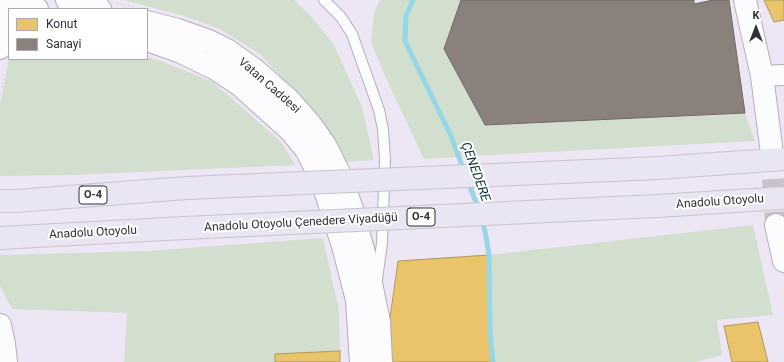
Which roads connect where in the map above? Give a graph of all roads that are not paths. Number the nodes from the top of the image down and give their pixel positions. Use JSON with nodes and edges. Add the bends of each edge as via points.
{"nodes":[{"id":1,"x":67,"y":0,"type":"edge"},
{"id":2,"x":324,"y":0,"type":"edge"},
{"id":3,"x":744,"y":0,"type":"edge"},
{"id":4,"x":107,"y":5,"type":"edge"},
{"id":5,"x":9,"y":6,"type":"edge"},
{"id":6,"x":28,"y":8,"type":"edge"},
{"id":7,"x":8,"y":14,"type":"edge"},
{"id":8,"x":148,"y":22,"type":"edge"},
{"id":9,"x":148,"y":40,"type":"edge"},
{"id":10,"x":4,"y":46,"type":"edge"},
{"id":11,"x":784,"y":74,"type":"edge"},
{"id":12,"x":762,"y":76,"type":"junction"},
{"id":13,"x":777,"y":153,"type":"edge"},
{"id":14,"x":784,"y":198,"type":"edge"},
{"id":15,"x":0,"y":201,"type":"edge"},
{"id":16,"x":657,"y":206,"type":"joint"},
{"id":17,"x":776,"y":225,"type":"tunnel mouth"},
{"id":18,"x":185,"y":228,"type":"joint"},
{"id":19,"x":0,"y":238,"type":"edge"},
{"id":20,"x":784,"y":261,"type":"edge"},
{"id":21,"x":365,"y":298,"type":"junction"},
{"id":22,"x":0,"y":325,"type":"edge"},
{"id":23,"x":6,"y":362,"type":"edge"},
{"id":24,"x":361,"y":362,"type":"edge"},
{"id":25,"x":381,"y":362,"type":"edge"}],
"edges":[{"from":1,"to":4,"type":"main road"},
{"from":2,"to":21,"type":"lane","via":[[341,17],[352,34],[384,129],[382,243]]},
{"from":3,"to":12,"type":"main road"},
{"from":5,"to":6,"type":"main road"},
{"from":7,"to":10,"type":"main road"},
{"from":8,"to":21,"type":"main road","name":"Vatan Caddesi","via":[[178,30],[227,50],[255,70],[289,100],[311,125],[325,145],[339,173],[351,206],[367,264]]},
{"from":9,"to":21,"type":"main road","name":"Vatan Caddesi","via":[[181,52],[216,69],[240,85],[291,131],[307,151],[322,181],[343,246]]},
{"from":11,"to":12,"type":"street"},
{"from":12,"to":13,"type":"main road"},
{"from":13,"to":15,"type":"highway","number":"O-4","bridge":true,"via":[[658,168],[187,188]]},
{"from":14,"to":16,"type":"highway","name":"Anadolu Otoyolu","number":"O-4"},
{"from":16,"to":18,"type":"highway","name":"Anadolu Otoyolu Çenedere Viyadüğü","number":"O-4","bridge":true},
{"from":17,"to":20,"type":"main road"},
{"from":18,"to":19,"type":"highway","name":"Anadolu Otoyolu","number":"O-4"},
{"from":21,"to":24,"type":"main road","name":"Vatan Caddesi"},
{"from":21,"to":25,"type":"main road","name":"Vatan Caddesi","via":[[379,322]]},
{"from":22,"to":23,"type":"main road"}]}
